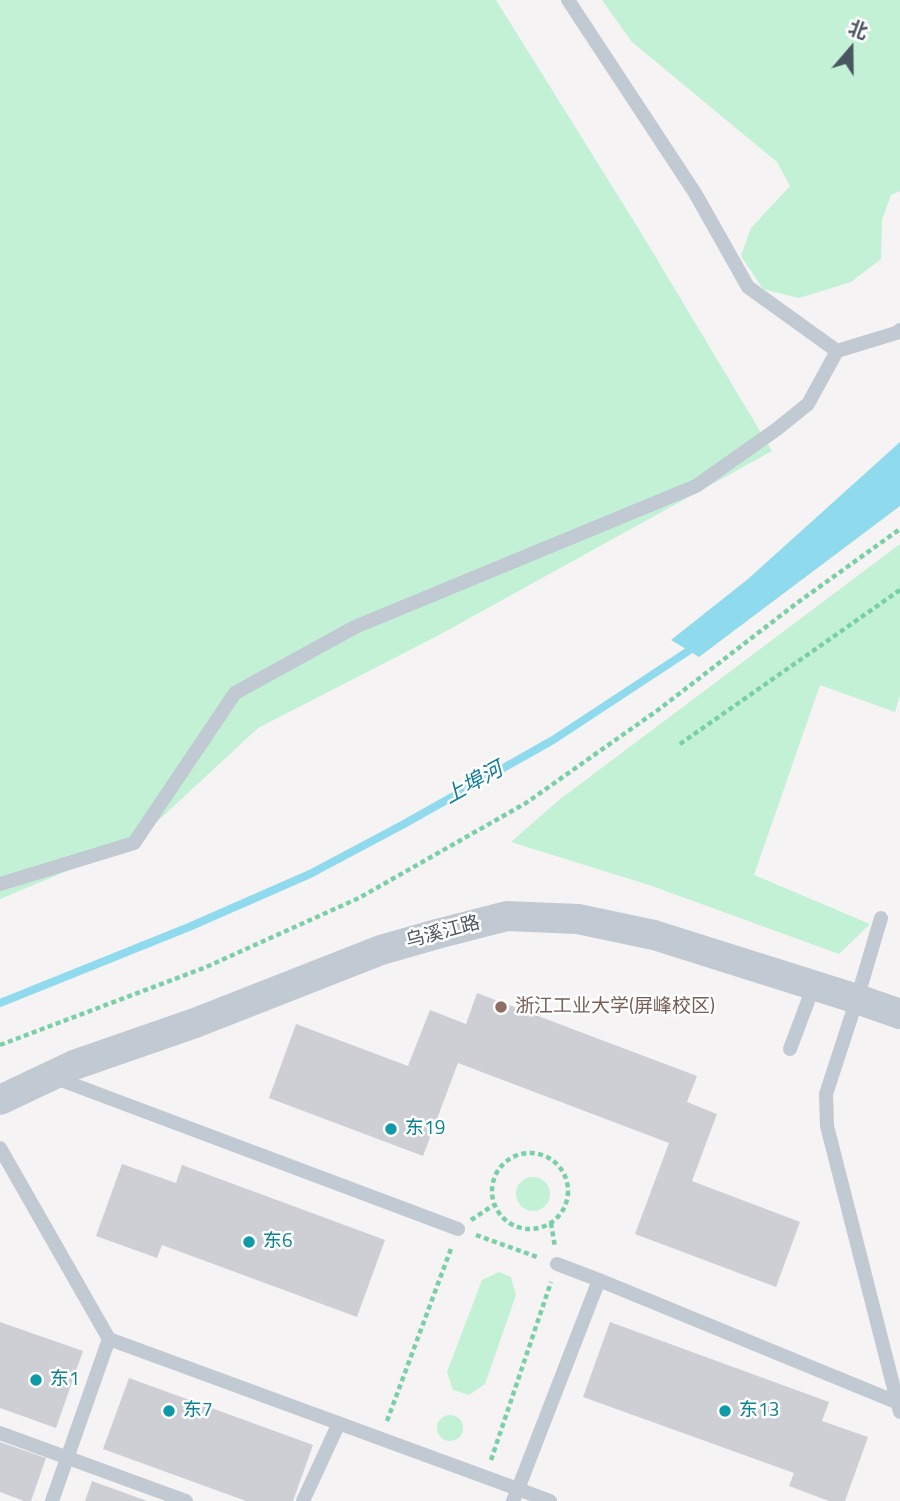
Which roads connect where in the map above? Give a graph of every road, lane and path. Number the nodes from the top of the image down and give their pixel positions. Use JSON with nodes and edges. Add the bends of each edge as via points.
{"nodes":[{"id":1,"x":568,"y":0,"type":"edge"},
{"id":2,"x":900,"y":330,"type":"edge"},
{"id":3,"x":837,"y":351,"type":"junction"},
{"id":4,"x":900,"y":528,"type":"edge"},
{"id":5,"x":900,"y":590,"type":"edge"},
{"id":6,"x":680,"y":744,"type":"dead end"},
{"id":7,"x":0,"y":884,"type":"edge"},
{"id":8,"x":881,"y":918,"type":"dead end"},
{"id":9,"x":814,"y":985,"type":"junction"},
{"id":10,"x":857,"y":999,"type":"junction"},
{"id":11,"x":900,"y":1014,"type":"edge"},
{"id":12,"x":0,"y":1045,"type":"edge"},
{"id":13,"x":790,"y":1049,"type":"dead end"},
{"id":14,"x":49,"y":1075,"type":"junction"},
{"id":15,"x":0,"y":1100,"type":"edge"},
{"id":16,"x":0,"y":1148,"type":"edge"},
{"id":17,"x":494,"y":1205,"type":"junction"},
{"id":18,"x":458,"y":1229,"type":"junction"},
{"id":19,"x":557,"y":1264,"type":"junction"},
{"id":20,"x":599,"y":1280,"type":"junction"},
{"id":21,"x":109,"y":1339,"type":"junction"},
{"id":22,"x":898,"y":1407,"type":"edge"},
{"id":23,"x":339,"y":1423,"type":"junction"},
{"id":24,"x":0,"y":1433,"type":"edge"},
{"id":25,"x":380,"y":1438,"type":"junction"},
{"id":26,"x":68,"y":1458,"type":"junction"},
{"id":27,"x":485,"y":1477,"type":"junction"},
{"id":28,"x":516,"y":1495,"type":"edge"},
{"id":29,"x":534,"y":1498,"type":"edge"},
{"id":30,"x":52,"y":1501,"type":"edge"},
{"id":31,"x":186,"y":1501,"type":"edge"},
{"id":32,"x":303,"y":1501,"type":"edge"},
{"id":33,"x":550,"y":1501,"type":"edge"}],
"edges":[{"from":1,"to":3,"type":"lane","via":[[695,193],[748,287]]},
{"from":2,"to":3,"type":"lane"},
{"from":3,"to":7,"type":"lane","via":[[808,404],[696,486],[355,627],[235,693],[134,843]]},
{"from":4,"to":12,"type":"path","via":[[526,803],[359,898],[204,968]]},
{"from":5,"to":6,"type":"path"},
{"from":8,"to":10,"type":"lane"},
{"from":9,"to":10,"type":"street","name":"乌溪江路"},
{"from":9,"to":13,"type":"lane"},
{"from":9,"to":14,"type":"street","name":"乌溪江路","via":[[654,935],[578,919],[507,916],[381,950]]},
{"from":10,"to":11,"type":"street","name":"乌溪江路"},
{"from":10,"to":22,"type":"lane","via":[[826,1094],[827,1126]]},
{"from":14,"to":15,"type":"street","name":"乌溪江路"},
{"from":14,"to":18,"type":"lane"},
{"from":16,"to":21,"type":"lane"},
{"from":17,"to":17,"type":"path","via":[[491,1186],[495,1173],[515,1155],[541,1154],[553,1160],[567,1180],[566,1204],[560,1215],[540,1228],[516,1227],[505,1221]]},
{"from":17,"to":18,"type":"path"},
{"from":18,"to":19,"type":"path"},
{"from":18,"to":25,"type":"path"},
{"from":19,"to":20,"type":"lane"},
{"from":19,"to":27,"type":"path"},
{"from":20,"to":22,"type":"lane"},
{"from":20,"to":28,"type":"lane"},
{"from":21,"to":23,"type":"lane"},
{"from":21,"to":26,"type":"lane"},
{"from":23,"to":25,"type":"lane"},
{"from":23,"to":32,"type":"lane"},
{"from":24,"to":26,"type":"lane"},
{"from":25,"to":27,"type":"lane"},
{"from":26,"to":30,"type":"lane"},
{"from":26,"to":31,"type":"lane"},
{"from":27,"to":28,"type":"lane"},
{"from":28,"to":29,"type":"lane"},
{"from":29,"to":33,"type":"lane"}]}
